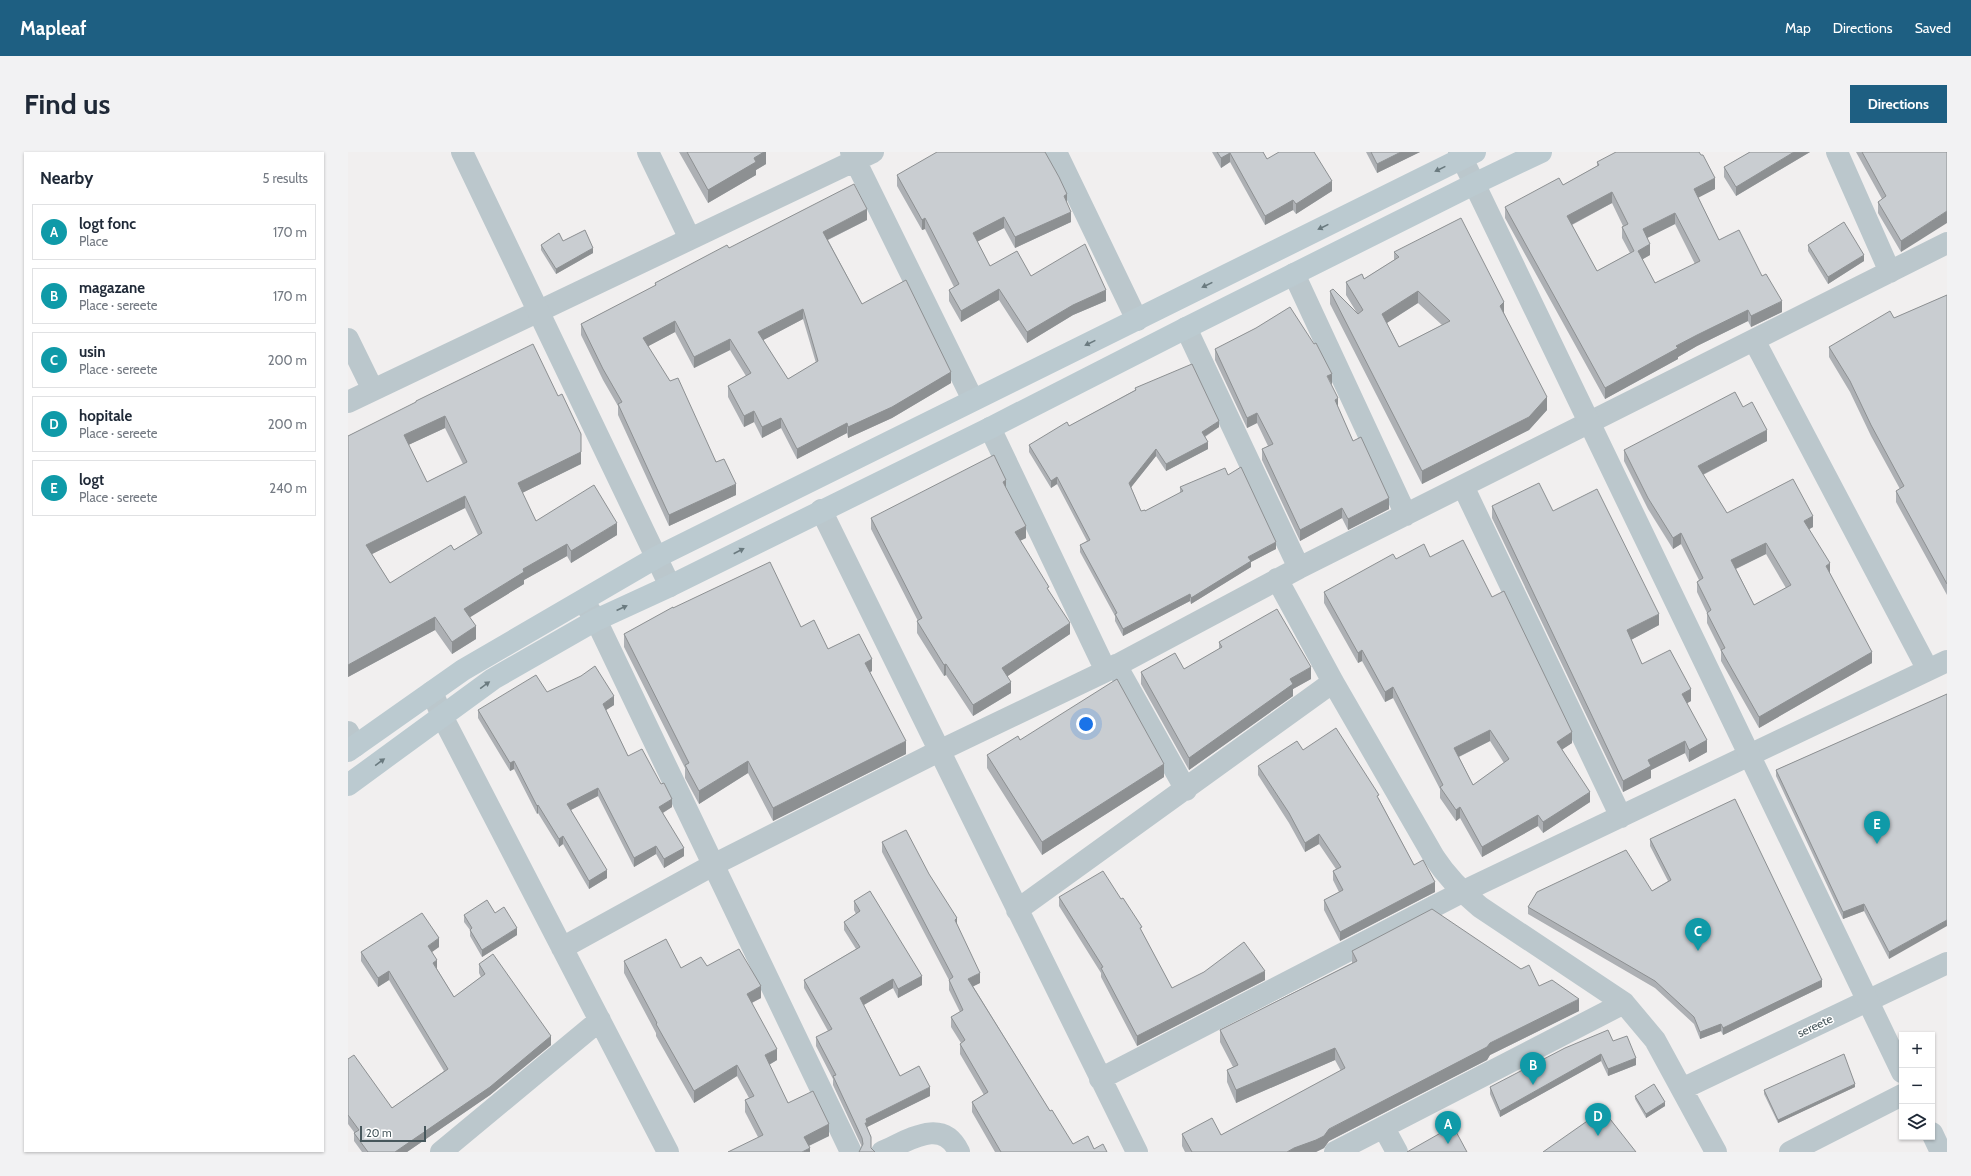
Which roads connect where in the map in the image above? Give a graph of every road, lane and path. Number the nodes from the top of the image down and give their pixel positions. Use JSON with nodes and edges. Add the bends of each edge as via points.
{"nodes":[{"id":1,"x":462,"y":152,"type":"edge"},
{"id":2,"x":648,"y":152,"type":"edge"},
{"id":3,"x":1056,"y":152,"type":"edge"},
{"id":4,"x":1541,"y":152,"type":"edge"},
{"id":5,"x":1837,"y":152,"type":"edge"},
{"id":6,"x":1465,"y":154,"type":"edge"},
{"id":7,"x":860,"y":155,"type":"edge"},
{"id":8,"x":1474,"y":184,"type":"junction"},
{"id":9,"x":690,"y":239,"type":"junction"},
{"id":10,"x":1947,"y":243,"type":"edge"},
{"id":11,"x":1890,"y":272,"type":"junction"},
{"id":12,"x":1294,"y":274,"type":"junction"},
{"id":13,"x":538,"y":311,"type":"junction"},
{"id":14,"x":1137,"y":320,"type":"junction"},
{"id":15,"x":1186,"y":328,"type":"junction"},
{"id":16,"x":348,"y":339,"type":"edge"},
{"id":17,"x":1754,"y":340,"type":"junction"},
{"id":18,"x":373,"y":390,"type":"junction"},
{"id":19,"x":974,"y":400,"type":"junction"},
{"id":20,"x":348,"y":402,"type":"edge"},
{"id":21,"x":1589,"y":422,"type":"junction"},
{"id":22,"x":990,"y":428,"type":"junction"},
{"id":23,"x":1463,"y":486,"type":"junction"},
{"id":24,"x":821,"y":510,"type":"junction"},
{"id":25,"x":1406,"y":515,"type":"junction"},
{"id":26,"x":657,"y":557,"type":"junction"},
{"id":27,"x":1299,"y":568,"type":"junction"},
{"id":28,"x":1277,"y":579,"type":"junction"},
{"id":29,"x":670,"y":586,"type":"junction"},
{"id":30,"x":582,"y":601,"type":"junction"},
{"id":31,"x":596,"y":620,"type":"junction"},
{"id":32,"x":1947,"y":661,"type":"edge"},
{"id":33,"x":1111,"y":668,"type":"junction"},
{"id":34,"x":1928,"y":670,"type":"junction"},
{"id":35,"x":1333,"y":682,"type":"junction"},
{"id":36,"x":432,"y":692,"type":"junction"},
{"id":37,"x":442,"y":716,"type":"junction"},
{"id":38,"x":350,"y":743,"type":"edge"},
{"id":39,"x":939,"y":751,"type":"junction"},
{"id":40,"x":1750,"y":755,"type":"junction"},
{"id":41,"x":348,"y":785,"type":"edge"},
{"id":42,"x":1186,"y":790,"type":"junction"},
{"id":43,"x":1621,"y":816,"type":"junction"},
{"id":44,"x":713,"y":865,"type":"junction"},
{"id":45,"x":1462,"y":892,"type":"junction"},
{"id":46,"x":1017,"y":910,"type":"junction"},
{"id":47,"x":562,"y":948,"type":"junction"},
{"id":48,"x":1947,"y":963,"type":"edge"},
{"id":49,"x":1867,"y":1002,"type":"junction"},
{"id":50,"x":1624,"y":1003,"type":"junction"},
{"id":51,"x":600,"y":1020,"type":"junction"},
{"id":52,"x":1900,"y":1068,"type":"edge"},
{"id":53,"x":1100,"y":1079,"type":"junction"},
{"id":54,"x":1682,"y":1090,"type":"junction"},
{"id":55,"x":1899,"y":1097,"type":"edge"},
{"id":56,"x":1384,"y":1128,"type":"junction"},
{"id":57,"x":1935,"y":1139,"type":"edge"},
{"id":58,"x":892,"y":1150,"type":"edge"},
{"id":59,"x":441,"y":1152,"type":"edge"},
{"id":60,"x":668,"y":1152,"type":"edge"},
{"id":61,"x":851,"y":1152,"type":"edge"},
{"id":62,"x":959,"y":1152,"type":"edge"},
{"id":63,"x":1137,"y":1152,"type":"edge"},
{"id":64,"x":1336,"y":1152,"type":"edge"},
{"id":65,"x":1397,"y":1152,"type":"edge"},
{"id":66,"x":1716,"y":1152,"type":"edge"},
{"id":67,"x":1790,"y":1152,"type":"edge"},
{"id":68,"x":1941,"y":1152,"type":"edge"}],
"edges":[{"from":1,"to":13,"type":"street"},
{"from":2,"to":9,"type":"street"},
{"from":3,"to":14,"type":"street"},
{"from":4,"to":8,"type":"main road"},
{"from":5,"to":11,"type":"street"},
{"from":6,"to":8,"type":"street"},
{"from":6,"to":14,"type":"main road","one_way":true},
{"from":7,"to":9,"type":"street"},
{"from":7,"to":19,"type":"street"},
{"from":8,"to":12,"type":"main road"},
{"from":8,"to":21,"type":"street"},
{"from":9,"to":13,"type":"street"},
{"from":10,"to":11,"type":"street"},
{"from":11,"to":17,"type":"street"},
{"from":12,"to":15,"type":"main road"},
{"from":12,"to":25,"type":"street"},
{"from":13,"to":18,"type":"street"},
{"from":13,"to":26,"type":"street"},
{"from":14,"to":19,"type":"main road","one_way":true},
{"from":15,"to":22,"type":"main road"},
{"from":15,"to":27,"type":"street"},
{"from":16,"to":18,"type":"street"},
{"from":17,"to":21,"type":"street"},
{"from":17,"to":34,"type":"street"},
{"from":18,"to":20,"type":"street"},
{"from":19,"to":26,"type":"main road"},
{"from":21,"to":23,"type":"street"},
{"from":21,"to":40,"type":"street"},
{"from":22,"to":24,"type":"main road"},
{"from":22,"to":33,"type":"street"},
{"from":23,"to":25,"type":"street"},
{"from":23,"to":43,"type":"street"},
{"from":29,"to":24,"type":"main road","one_way":true},
{"from":24,"to":39,"type":"street"},
{"from":25,"to":27,"type":"street"},
{"from":26,"to":29,"type":"street"},
{"from":26,"to":30,"type":"main road"},
{"from":27,"to":28,"type":"street"},
{"from":28,"to":33,"type":"street"},
{"from":28,"to":35,"type":"street"},
{"from":31,"to":29,"type":"main road","one_way":true},
{"from":30,"to":31,"type":"street"},
{"from":30,"to":36,"type":"main road","via":[[463,670]]},
{"from":37,"to":31,"type":"main road","one_way":true,"via":[[493,679]]},
{"from":31,"to":44,"type":"street"},
{"from":32,"to":34,"type":"street"},
{"from":33,"to":39,"type":"street"},
{"from":33,"to":42,"type":"street"},
{"from":34,"to":40,"type":"street"},
{"from":35,"to":42,"type":"street"},
{"from":35,"to":45,"type":"street","via":[[1434,857]]},
{"from":36,"to":37,"type":"street"},
{"from":36,"to":38,"type":"main road"},
{"from":41,"to":37,"type":"main road","one_way":true},
{"from":37,"to":47,"type":"street"},
{"from":39,"to":44,"type":"street"},
{"from":39,"to":46,"type":"street"},
{"from":40,"to":43,"type":"street"},
{"from":40,"to":49,"type":"street"},
{"from":42,"to":46,"type":"street"},
{"from":43,"to":45,"type":"street"},
{"from":44,"to":47,"type":"street"},
{"from":44,"to":61,"type":"street"},
{"from":45,"to":50,"type":"street","via":[[1480,907]]},
{"from":45,"to":53,"type":"street"},
{"from":46,"to":53,"type":"street"},
{"from":47,"to":51,"type":"street"},
{"from":48,"to":49,"type":"street","name":"sereete"},
{"from":49,"to":52,"type":"street"},
{"from":49,"to":54,"type":"street","name":"sereete"},
{"from":50,"to":54,"type":"street","via":[[1655,1040]]},
{"from":50,"to":56,"type":"street"},
{"from":51,"to":59,"type":"street"},
{"from":51,"to":60,"type":"street"},
{"from":53,"to":63,"type":"street"},
{"from":54,"to":66,"type":"street"},
{"from":55,"to":67,"type":"street"},
{"from":56,"to":64,"type":"street"},
{"from":56,"to":65,"type":"street"},
{"from":57,"to":68,"type":"street"},
{"from":58,"to":62,"type":"street","via":[[925,1133],[936,1132],[946,1136]]}]}
